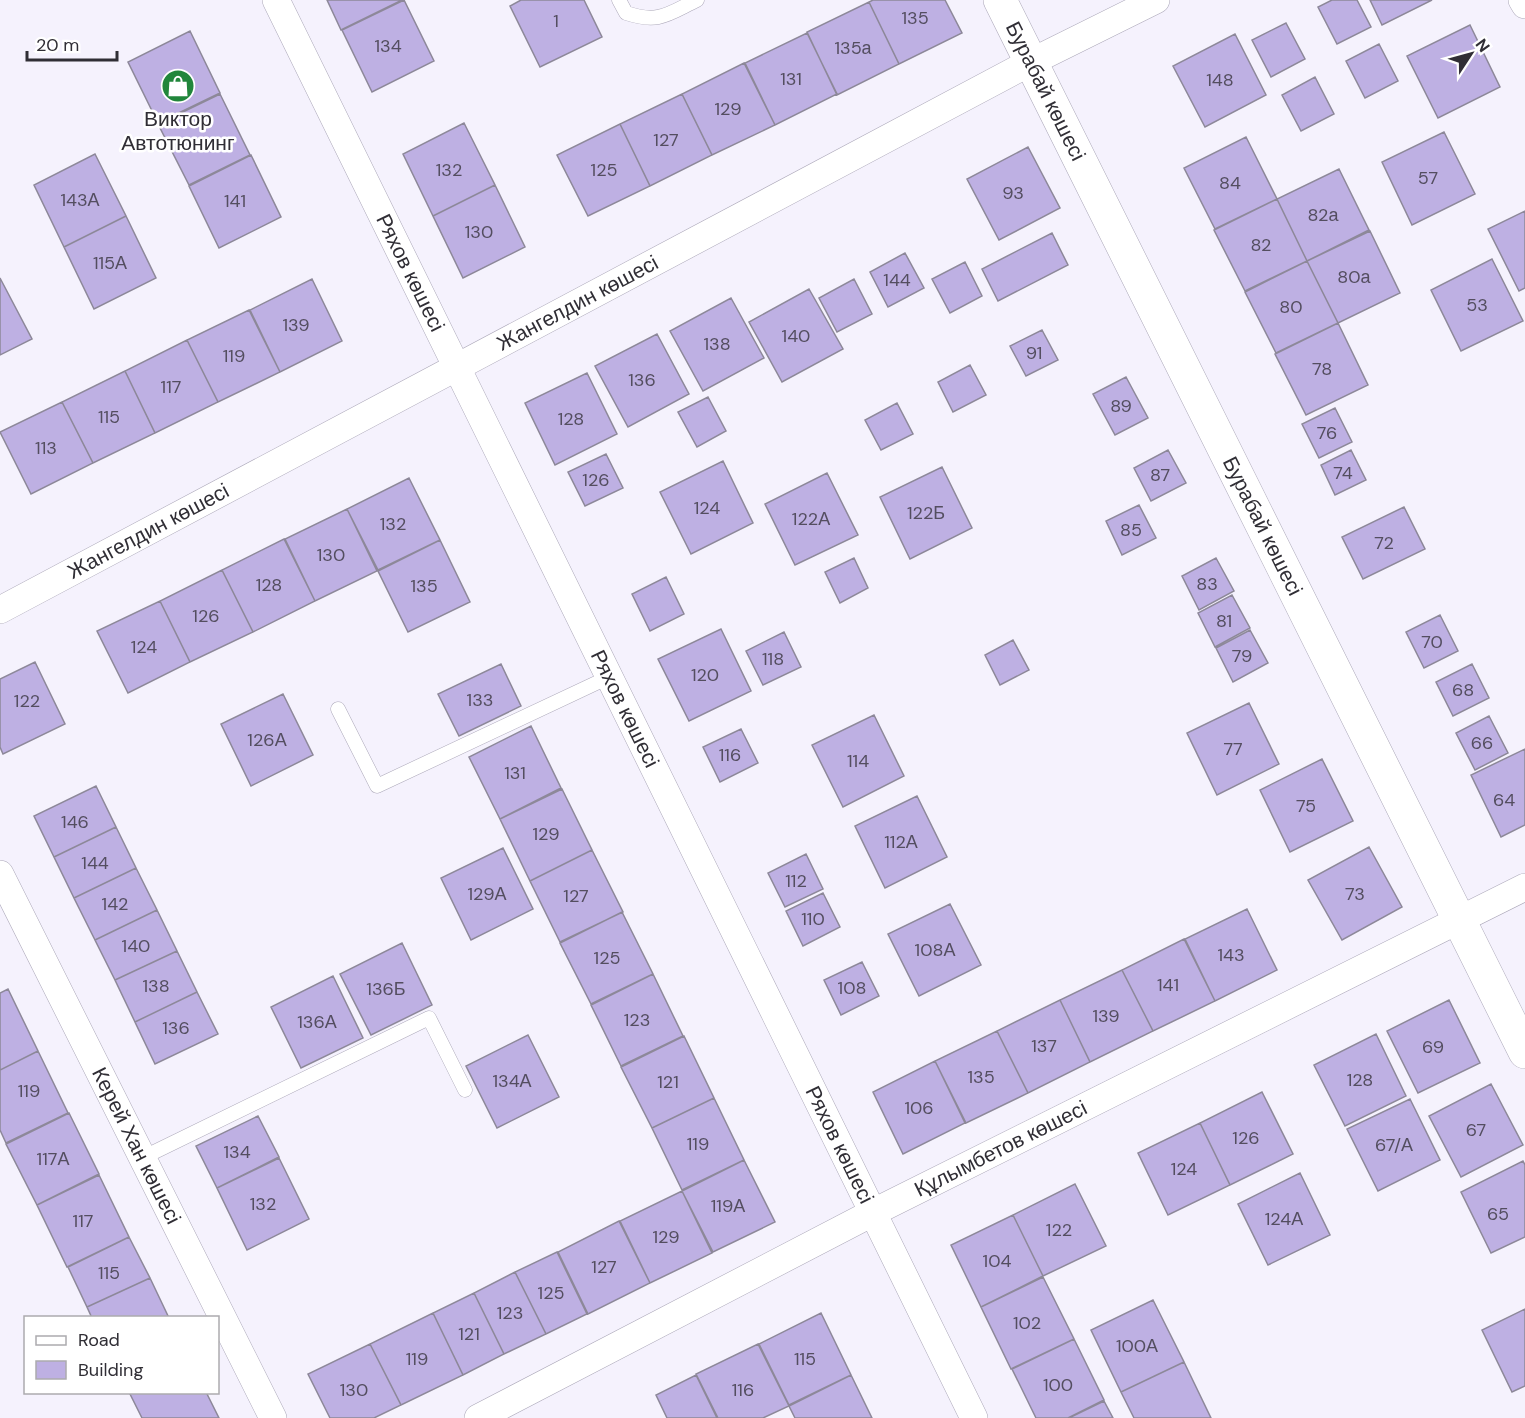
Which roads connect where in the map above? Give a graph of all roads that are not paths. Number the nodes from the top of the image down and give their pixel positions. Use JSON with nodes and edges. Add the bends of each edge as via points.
{"nodes":[{"id":1,"x":276,"y":0,"type":"edge"},
{"id":2,"x":619,"y":0,"type":"edge"},
{"id":3,"x":697,"y":0,"type":"edge"},
{"id":4,"x":1000,"y":0,"type":"edge"},
{"id":5,"x":1156,"y":0,"type":"edge"},
{"id":6,"x":1522,"y":0,"type":"edge"},
{"id":7,"x":1525,"y":5,"type":"edge"},
{"id":8,"x":1031,"y":62,"type":"junction"},
{"id":9,"x":457,"y":368,"type":"junction"},
{"id":10,"x":0,"y":610,"type":"edge"},
{"id":11,"x":609,"y":677,"type":"junction"},
{"id":12,"x":338,"y":709,"type":"dead end"},
{"id":13,"x":0,"y":874,"type":"edge"},
{"id":14,"x":1525,"y":887,"type":"edge"},
{"id":15,"x":1458,"y":920,"type":"junction"},
{"id":16,"x":1525,"y":1052,"type":"edge"},
{"id":17,"x":465,"y":1090,"type":"dead end"},
{"id":18,"x":142,"y":1158,"type":"junction"},
{"id":19,"x":874,"y":1212,"type":"junction"},
{"id":20,"x":273,"y":1418,"type":"edge"},
{"id":21,"x":478,"y":1418,"type":"edge"},
{"id":22,"x":974,"y":1418,"type":"edge"}],
"edges":[{"from":1,"to":9,"type":"street","name":"Ряхов көшесі"},
{"from":2,"to":3,"type":"lane","via":[[626,13],[643,19],[660,18]]},
{"from":4,"to":8,"type":"street","name":"Бурабай көшесі"},
{"from":5,"to":8,"type":"street","name":"Жангелдин көшесі"},
{"from":6,"to":7,"type":"street"},
{"from":8,"to":9,"type":"street","name":"Жангелдин көшесі"},
{"from":8,"to":15,"type":"street","name":"Бурабай көшесі"},
{"from":9,"to":10,"type":"street","name":"Жангелдин көшесі"},
{"from":9,"to":11,"type":"street","name":"Ряхов көшесі"},
{"from":11,"to":12,"type":"lane","via":[[377,786]]},
{"from":11,"to":19,"type":"street","name":"Ряхов көшесі"},
{"from":13,"to":18,"type":"street","name":"Керей Хан көшесі"},
{"from":14,"to":15,"type":"street","name":"Құлымбетов көшесі"},
{"from":15,"to":16,"type":"street","name":"Бурабай көшесі"},
{"from":15,"to":19,"type":"street","name":"Құлымбетов көшесі"},
{"from":17,"to":18,"type":"lane","via":[[429,1018]]},
{"from":18,"to":20,"type":"street","name":"Керей Хан көшесі"},
{"from":19,"to":21,"type":"street","name":"Құлымбетов көшесі"},
{"from":19,"to":22,"type":"street","name":"Ряхов көшесі"}]}
